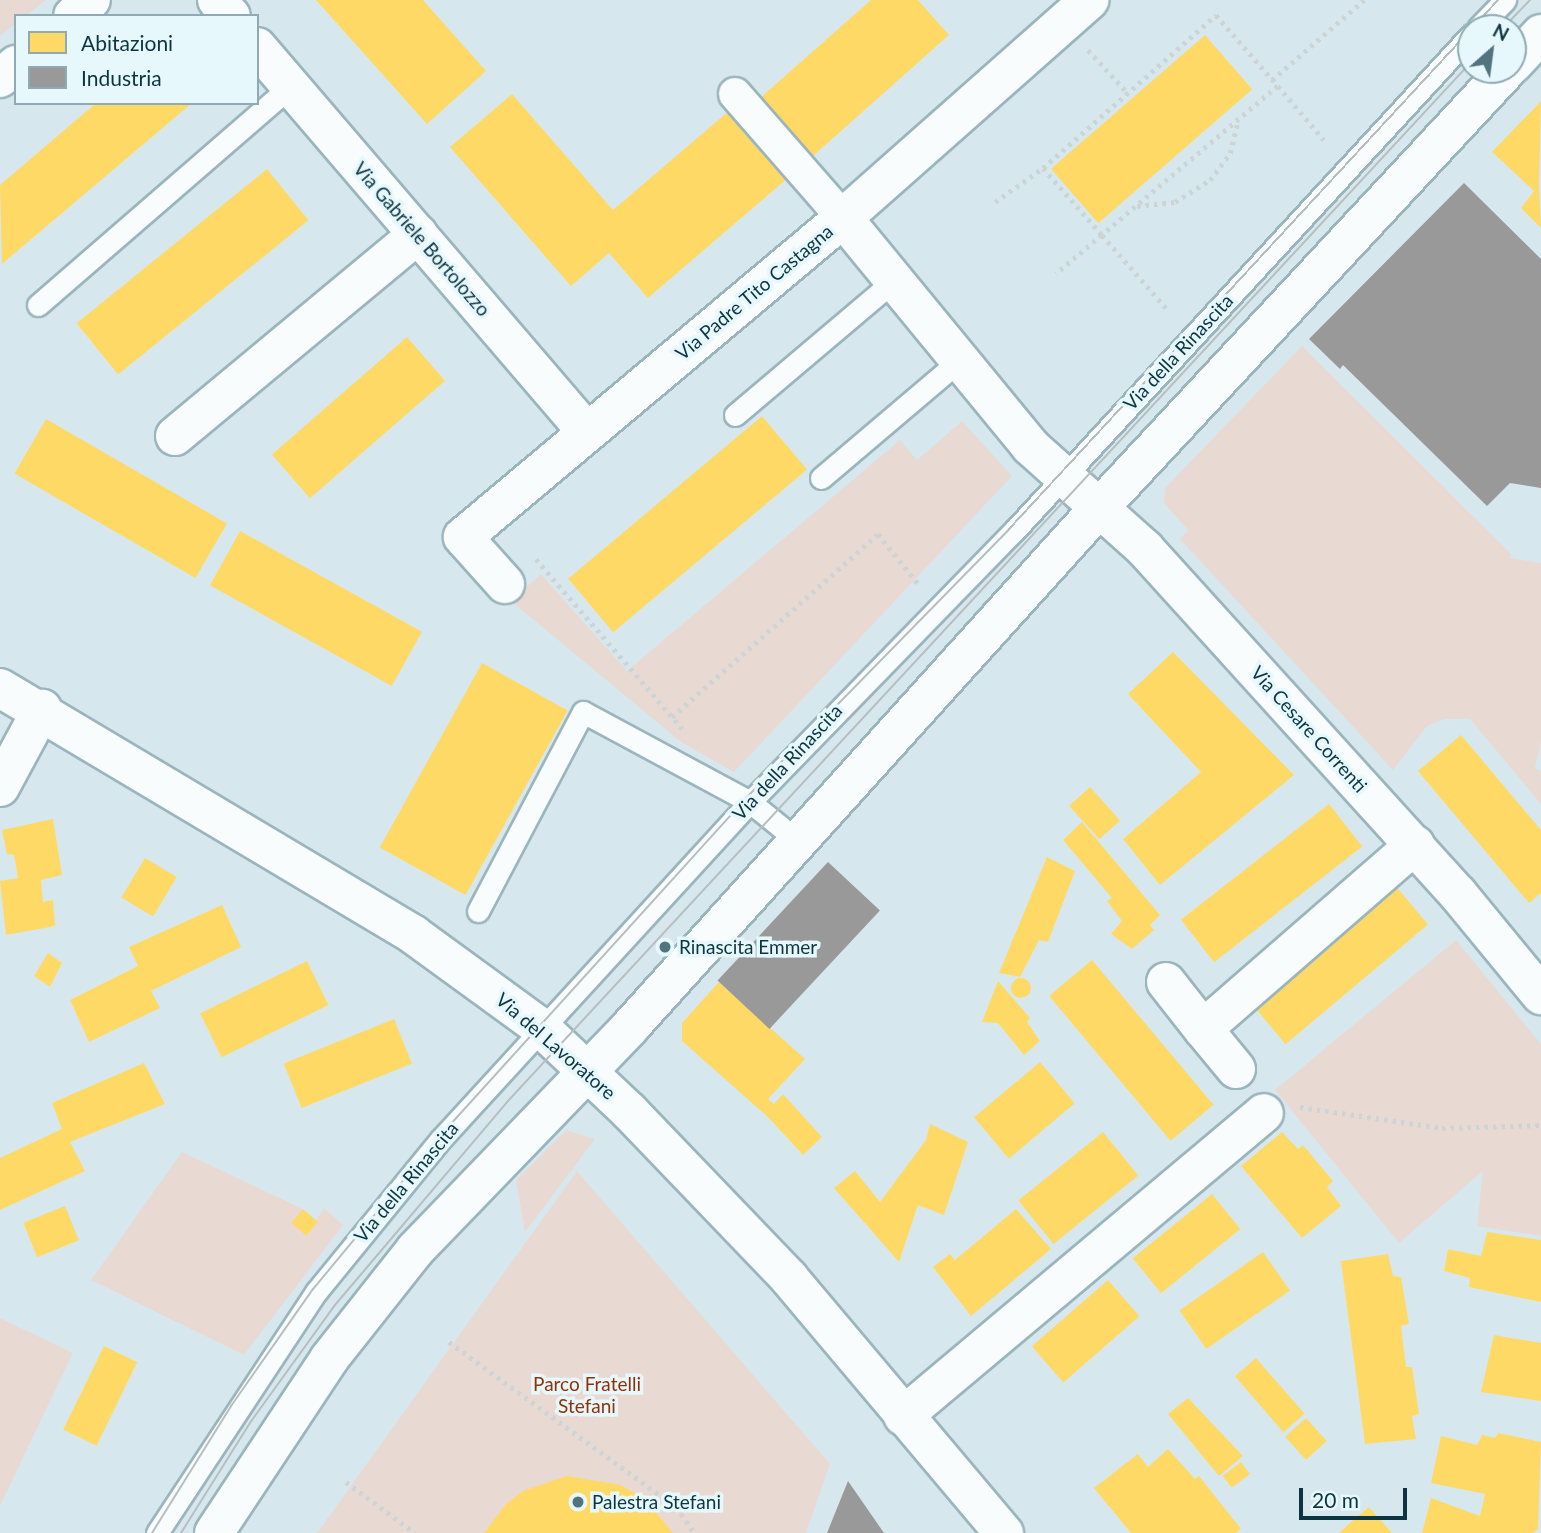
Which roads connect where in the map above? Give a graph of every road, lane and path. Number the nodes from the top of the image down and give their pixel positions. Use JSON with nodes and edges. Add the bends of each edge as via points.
{"nodes":[{"id":1,"x":91,"y":0,"type":"edge"},
{"id":2,"x":217,"y":0,"type":"edge"},
{"id":3,"x":1364,"y":0,"type":"edge"},
{"id":4,"x":1505,"y":0,"type":"edge"},
{"id":5,"x":1081,"y":12,"type":"edge"},
{"id":6,"x":75,"y":14,"type":"edge"},
{"id":7,"x":228,"y":14,"type":"edge"},
{"id":8,"x":1492,"y":14,"type":"edge"},
{"id":9,"x":1541,"y":34,"type":"edge"},
{"id":10,"x":259,"y":49,"type":"edge"},
{"id":11,"x":1527,"y":49,"type":"edge"},
{"id":12,"x":1457,"y":51,"type":"edge"},
{"id":13,"x":14,"y":67,"type":"edge"},
{"id":14,"x":0,"y":78,"type":"edge"},
{"id":15,"x":1272,"y":80,"type":"junction"},
{"id":16,"x":1494,"y":84,"type":"edge"},
{"id":17,"x":291,"y":86,"type":"junction"},
{"id":18,"x":1278,"y":86,"type":"junction"},
{"id":19,"x":1128,"y":93,"type":"junction"},
{"id":20,"x":735,"y":94,"type":"dead end"},
{"id":21,"x":1238,"y":120,"type":"junction"},
{"id":22,"x":1324,"y":140,"type":"dead end"},
{"id":23,"x":1043,"y":168,"type":"junction"},
{"id":24,"x":995,"y":202,"type":"dead end"},
{"id":25,"x":1137,"y":206,"type":"junction"},
{"id":26,"x":843,"y":218,"type":"junction"},
{"id":27,"x":418,"y":234,"type":"junction"},
{"id":28,"x":1102,"y":235,"type":"junction"},
{"id":29,"x":1056,"y":274,"type":"dead end"},
{"id":30,"x":895,"y":280,"type":"junction"},
{"id":31,"x":38,"y":305,"type":"dead end"},
{"id":32,"x":1167,"y":309,"type":"dead end"},
{"id":33,"x":958,"y":362,"type":"junction"},
{"id":34,"x":735,"y":415,"type":"dead end"},
{"id":35,"x":586,"y":431,"type":"junction"},
{"id":36,"x":175,"y":436,"type":"dead end"},
{"id":37,"x":1063,"y":475,"type":"junction"},
{"id":38,"x":821,"y":478,"type":"dead end"},
{"id":39,"x":1100,"y":508,"type":"junction"},
{"id":40,"x":505,"y":584,"type":"joint"},
{"id":41,"x":925,"y":591,"type":"dead end"},
{"id":42,"x":0,"y":688,"type":"edge"},
{"id":43,"x":42,"y":709,"type":"junction"},
{"id":44,"x":672,"y":717,"type":"junction"},
{"id":45,"x":692,"y":740,"type":"dead end"},
{"id":46,"x":0,"y":787,"type":"edge"},
{"id":47,"x":750,"y":802,"type":"junction"},
{"id":48,"x":797,"y":840,"type":"junction"},
{"id":49,"x":1415,"y":845,"type":"junction"},
{"id":50,"x":478,"y":911,"type":"dead end"},
{"id":51,"x":1166,"y":982,"type":"dead end"},
{"id":52,"x":1541,"y":995,"type":"edge"},
{"id":53,"x":541,"y":1028,"type":"junction"},
{"id":54,"x":1203,"y":1029,"type":"junction"},
{"id":55,"x":1236,"y":1069,"type":"dead end"},
{"id":56,"x":587,"y":1070,"type":"junction"},
{"id":57,"x":1264,"y":1113,"type":"joint"},
{"id":58,"x":1541,"y":1125,"type":"edge"},
{"id":59,"x":449,"y":1342,"type":"dead end"},
{"id":60,"x":903,"y":1416,"type":"junction"},
{"id":61,"x":346,"y":1482,"type":"dead end"},
{"id":62,"x":156,"y":1533,"type":"edge"},
{"id":63,"x":214,"y":1533,"type":"edge"},
{"id":64,"x":415,"y":1533,"type":"edge"},
{"id":65,"x":695,"y":1533,"type":"edge"},
{"id":66,"x":1004,"y":1533,"type":"edge"}],
"edges":[{"from":1,"to":6,"type":"street"},
{"from":2,"to":7,"type":"street"},
{"from":3,"to":15,"type":"path"},
{"from":4,"to":8,"type":"lane"},
{"from":5,"to":19,"type":"path"},
{"from":5,"to":26,"type":"street","name":"Via Padre Tito Castagna"},
{"from":9,"to":11,"type":"street"},
{"from":10,"to":17,"type":"street","name":"Via Gabriele Bortolozzo"},
{"from":12,"to":37,"type":"lane","name":"Via della Rinascita"},
{"from":13,"to":14,"type":"street"},
{"from":15,"to":18,"type":"path"},
{"from":15,"to":19,"type":"path","via":[[1216,15]]},
{"from":16,"to":39,"type":"street"},
{"from":17,"to":27,"type":"street","name":"Via Gabriele Bortolozzo"},
{"from":17,"to":31,"type":"lane"},
{"from":18,"to":21,"type":"path"},
{"from":18,"to":22,"type":"path"},
{"from":19,"to":23,"type":"path"},
{"from":20,"to":26,"type":"street"},
{"from":21,"to":25,"type":"path"},
{"from":21,"to":25,"type":"path","via":[[1230,153],[1210,180],[1175,202]]},
{"from":23,"to":24,"type":"path"},
{"from":23,"to":28,"type":"path"},
{"from":25,"to":28,"type":"path"},
{"from":26,"to":30,"type":"street"},
{"from":26,"to":35,"type":"street","name":"Via Padre Tito Castagna"},
{"from":27,"to":35,"type":"street","name":"Via Gabriele Bortolozzo"},
{"from":27,"to":36,"type":"street"},
{"from":28,"to":29,"type":"path"},
{"from":28,"to":32,"type":"path"},
{"from":30,"to":33,"type":"street"},
{"from":30,"to":34,"type":"lane"},
{"from":33,"to":37,"type":"street","name":"Via Cesare Correnti","via":[[1030,446]]},
{"from":33,"to":38,"type":"lane"},
{"from":35,"to":40,"type":"street","name":"Via Padre Tito Castagna","via":[[463,537]]},
{"from":37,"to":39,"type":"street","name":"Via Cesare Correnti"},
{"from":37,"to":47,"type":"lane","name":"Via della Rinascita"},
{"from":39,"to":48,"type":"street"},
{"from":39,"to":49,"type":"street","name":"Via Cesare Correnti","via":[[1145,549]]},
{"from":40,"to":44,"type":"path","via":[[534,557]]},
{"from":41,"to":44,"type":"path","via":[[878,534]]},
{"from":42,"to":43,"type":"street","name":"Via del Lavoratore"},
{"from":43,"to":46,"type":"street"},
{"from":43,"to":53,"type":"street","name":"Via del Lavoratore","via":[[414,934]]},
{"from":44,"to":45,"type":"path"},
{"from":47,"to":48,"type":"lane"},
{"from":47,"to":50,"type":"lane","via":[[583,712]]},
{"from":47,"to":53,"type":"lane","name":"Via della Rinascita"},
{"from":48,"to":56,"type":"street"},
{"from":49,"to":52,"type":"street","name":"Via Cesare Correnti"},
{"from":49,"to":54,"type":"street"},
{"from":51,"to":54,"type":"street"},
{"from":53,"to":56,"type":"street","name":"Via del Lavoratore"},
{"from":53,"to":62,"type":"lane","name":"Via della Rinascita","via":[[440,1139],[316,1292]]},
{"from":54,"to":55,"type":"street"},
{"from":56,"to":60,"type":"street","name":"Via del Lavoratore","via":[[789,1278]]},
{"from":56,"to":63,"type":"street","via":[[415,1250],[328,1359]]},
{"from":57,"to":58,"type":"path","via":[[1280,1103],[1442,1128]]},
{"from":57,"to":60,"type":"street"},
{"from":59,"to":65,"type":"path","via":[[676,1507]]},
{"from":60,"to":66,"type":"street","name":"Via del Lavoratore"},
{"from":61,"to":64,"type":"path"}]}
